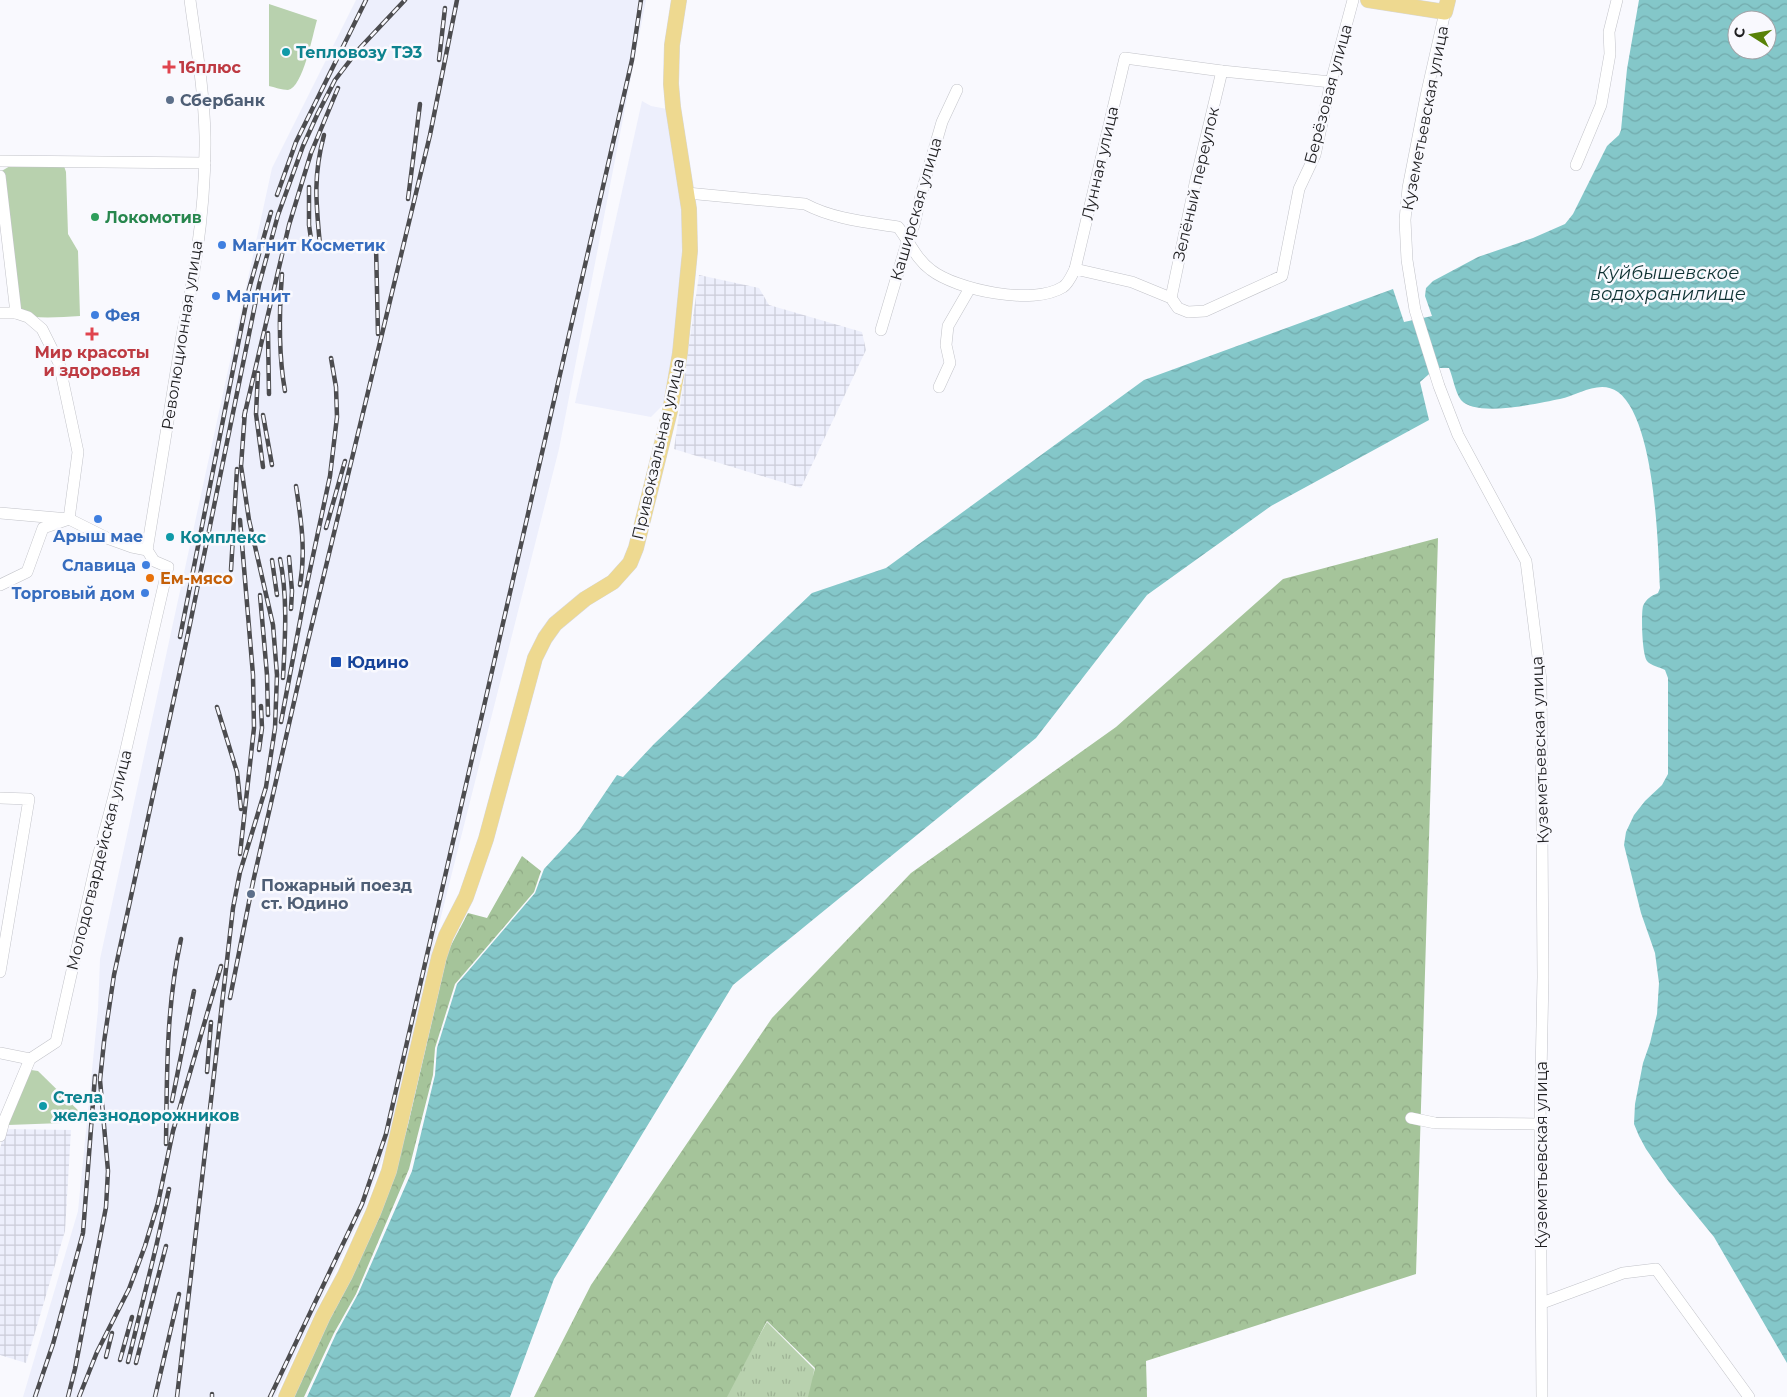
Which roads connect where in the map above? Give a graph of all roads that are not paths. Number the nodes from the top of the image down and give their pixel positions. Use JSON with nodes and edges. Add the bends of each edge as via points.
{"nodes":[{"id":1,"x":190,"y":0,"type":"edge"},
{"id":2,"x":679,"y":0,"type":"edge"},
{"id":3,"x":1353,"y":0,"type":"edge"},
{"id":4,"x":1368,"y":0,"type":"edge"},
{"id":5,"x":1617,"y":0,"type":"edge"},
{"id":6,"x":1447,"y":6,"type":"edge"},
{"id":7,"x":1222,"y":71,"type":"junction"},
{"id":8,"x":1331,"y":82,"type":"junction"},
{"id":9,"x":957,"y":90,"type":"dead end"},
{"id":10,"x":0,"y":161,"type":"edge"},
{"id":11,"x":204,"y":162,"type":"junction"},
{"id":12,"x":1576,"y":165,"type":"dead end"},
{"id":13,"x":0,"y":176,"type":"edge"},
{"id":14,"x":687,"y":193,"type":"junction"},
{"id":15,"x":908,"y":239,"type":"junction"},
{"id":16,"x":1075,"y":269,"type":"junction"},
{"id":17,"x":970,"y":288,"type":"junction"},
{"id":18,"x":1171,"y":298,"type":"junction"},
{"id":19,"x":0,"y":313,"type":"edge"},
{"id":20,"x":16,"y":313,"type":"junction"},
{"id":21,"x":881,"y":330,"type":"dead end"},
{"id":22,"x":939,"y":387,"type":"dead end"},
{"id":23,"x":0,"y":513,"type":"edge"},
{"id":24,"x":69,"y":519,"type":"junction"},
{"id":25,"x":147,"y":550,"type":"junction"},
{"id":26,"x":0,"y":585,"type":"edge"},
{"id":27,"x":0,"y":798,"type":"edge"},
{"id":28,"x":0,"y":972,"type":"edge"},
{"id":29,"x":0,"y":1053,"type":"edge"},
{"id":30,"x":30,"y":1059,"type":"junction"},
{"id":31,"x":1411,"y":1118,"type":"dead end"},
{"id":32,"x":1540,"y":1124,"type":"junction"},
{"id":33,"x":0,"y":1136,"type":"edge"},
{"id":34,"x":1542,"y":1304,"type":"junction"},
{"id":35,"x":1746,"y":1396,"type":"edge"},
{"id":36,"x":286,"y":1397,"type":"edge"},
{"id":37,"x":1542,"y":1397,"type":"edge"}],
"edges":[{"from":1,"to":11,"type":"street","name":"Революционная улица","via":[[202,89]]},
{"from":2,"to":14,"type":"main road","name":"Привокзальная улица","via":[[670,84]]},
{"from":3,"to":8,"type":"street","name":"Берёзовая улица"},
{"from":4,"to":6,"type":"main road"},
{"from":5,"to":12,"type":"street","via":[[1609,32],[1610,54],[1601,105]]},
{"from":6,"to":32,"type":"street","name":"Куземетьевская улица","via":[[1408,188],[1405,220],[1407,260],[1415,310],[1438,386],[1458,435],[1526,561],[1541,681],[1543,977]]},
{"from":7,"to":8,"type":"street"},
{"from":7,"to":16,"type":"street","name":"Лунная улица","via":[[1125,58]]},
{"from":7,"to":18,"type":"street","name":"Зелёный переулок"},
{"from":8,"to":18,"type":"street","name":"Берёзовая улица","via":[[1315,154],[1299,189],[1282,276],[1205,311],[1188,312],[1178,308]]},
{"from":9,"to":15,"type":"street","name":"Каширская улица","via":[[942,122]]},
{"from":10,"to":11,"type":"street"},
{"from":11,"to":25,"type":"street","name":"Революционная улица","via":[[202,214],[190,302]]},
{"from":13,"to":20,"type":"street"},
{"from":14,"to":15,"type":"street","via":[[805,204],[839,217],[898,227]]},
{"from":14,"to":36,"type":"main road","name":"Привокзальная улица","via":[[690,251],[680,353],[669,416],[636,548],[630,563],[613,582],[555,624],[535,658],[486,839],[466,897],[439,957],[389,1171],[345,1275]]},
{"from":15,"to":17,"type":"street","via":[[919,259],[930,270]]},
{"from":15,"to":21,"type":"street","name":"Каширская улица"},
{"from":16,"to":17,"type":"street","via":[[1065,286],[1054,292],[1015,297]]},
{"from":16,"to":18,"type":"street","via":[[1132,282]]},
{"from":17,"to":22,"type":"street","via":[[948,326],[946,345],[950,363]]},
{"from":19,"to":20,"type":"street"},
{"from":20,"to":24,"type":"street","via":[[28,317],[42,329],[60,363],[78,452]]},
{"from":23,"to":24,"type":"street"},
{"from":24,"to":25,"type":"street","via":[[107,538]]},
{"from":24,"to":26,"type":"street","via":[[43,528],[27,572]]},
{"from":25,"to":30,"type":"street","name":"Молодогвардейская улица","via":[[154,562],[168,567],[56,1042]]},
{"from":27,"to":28,"type":"street","via":[[29,799]]},
{"from":29,"to":30,"type":"street"},
{"from":30,"to":33,"type":"street"},
{"from":31,"to":32,"type":"street","via":[[1434,1123]]},
{"from":32,"to":34,"type":"street","name":"Куземетьевская улица"},
{"from":34,"to":35,"type":"street","via":[[1623,1273],[1656,1269]]},
{"from":34,"to":37,"type":"street","name":"Куземетьевская улица"}]}
